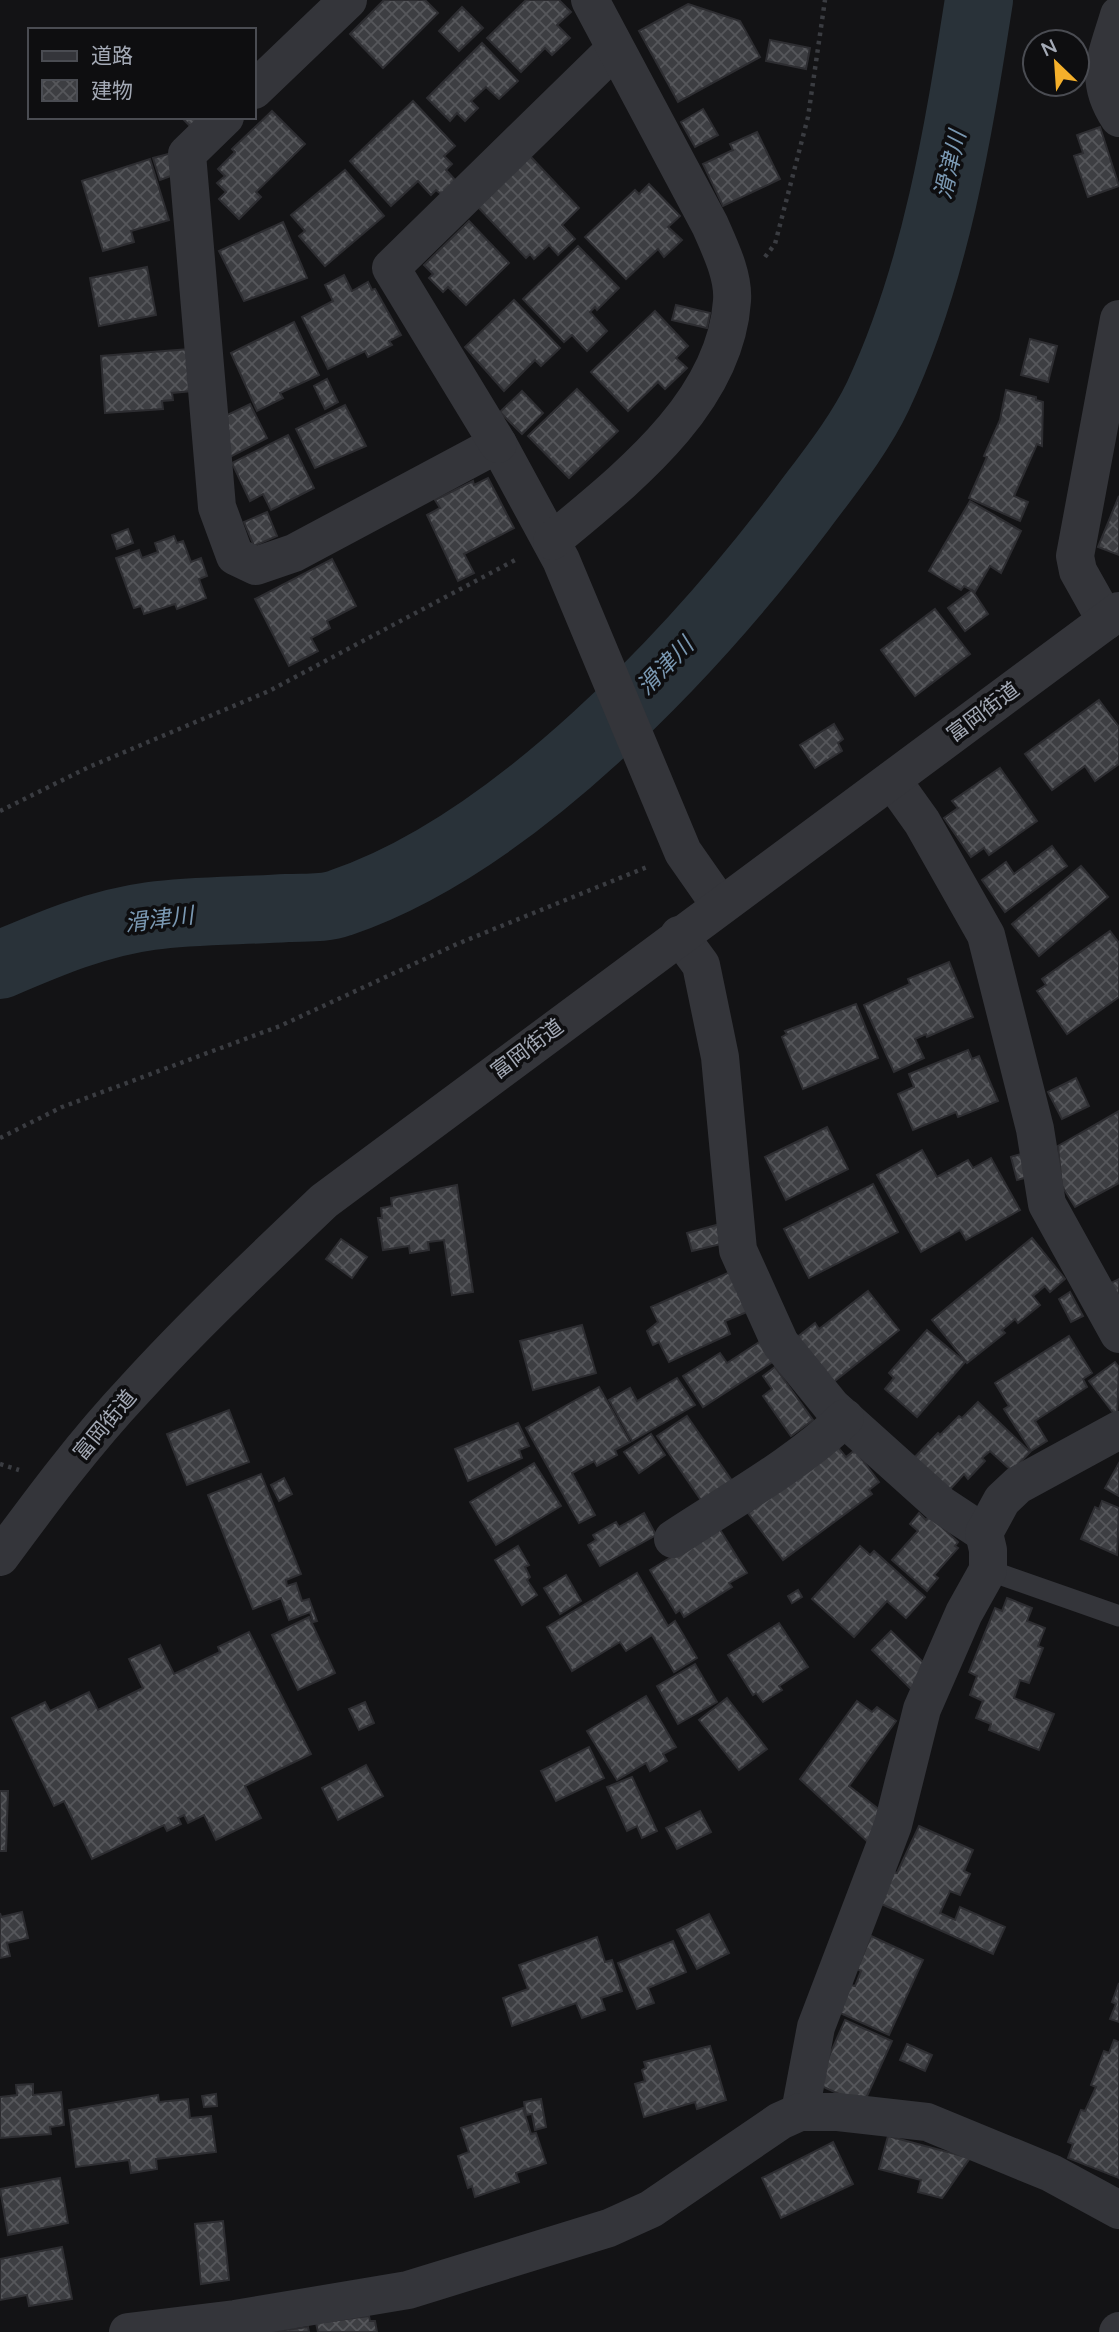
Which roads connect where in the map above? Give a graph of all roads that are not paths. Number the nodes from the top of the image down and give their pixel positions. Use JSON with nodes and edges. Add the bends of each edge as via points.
{"nodes":[{"id":1,"x":348,"y":0,"type":"edge"},
{"id":2,"x":590,"y":0,"type":"edge"},
{"id":3,"x":1119,"y":15,"type":"edge"},
{"id":4,"x":615,"y":49,"type":"junction"},
{"id":5,"x":256,"y":88,"type":"edge"},
{"id":6,"x":1119,"y":118,"type":"edge"},
{"id":7,"x":223,"y":119,"type":"edge"},
{"id":8,"x":1119,"y":319,"type":"edge"},
{"id":9,"x":498,"y":444,"type":"junction"},
{"id":10,"x":556,"y":551,"type":"junction"},
{"id":11,"x":1112,"y":616,"type":"edge"},
{"id":12,"x":892,"y":780,"type":"junction"},
{"id":13,"x":720,"y":905,"type":"junction"},
{"id":14,"x":679,"y":935,"type":"junction"},
{"id":15,"x":1119,"y":1334,"type":"edge"},
{"id":16,"x":845,"y":1418,"type":"junction"},
{"id":17,"x":1119,"y":1430,"type":"edge"},
{"id":18,"x":673,"y":1539,"type":"dead end"},
{"id":19,"x":986,"y":1551,"type":"junction"},
{"id":20,"x":0,"y":1558,"type":"edge"},
{"id":21,"x":1119,"y":1616,"type":"edge"},
{"id":22,"x":800,"y":2112,"type":"junction"},
{"id":23,"x":1119,"y":2210,"type":"edge"},
{"id":24,"x":128,"y":2332,"type":"edge"}],
"edges":[{"from":1,"to":5,"type":"street"},
{"from":2,"to":4,"type":"street"},
{"from":3,"to":6,"type":"street","via":[[1102,71],[1104,89]]},
{"from":4,"to":9,"type":"street","via":[[391,268]]},
{"from":4,"to":10,"type":"street","via":[[710,225],[725,258],[733,299],[726,335],[702,394]]},
{"from":7,"to":9,"type":"street","via":[[187,154],[218,507],[235,556],[256,566],[294,553]]},
{"from":8,"to":11,"type":"street","via":[[1075,556],[1078,571]]},
{"from":9,"to":10,"type":"street"},
{"from":10,"to":13,"type":"street","via":[[682,848]]},
{"from":11,"to":12,"type":"street","name":"富岡街道"},
{"from":12,"to":13,"type":"street","name":"富岡街道"},
{"from":12,"to":15,"type":"street","via":[[922,822],[986,935],[1035,1129],[1047,1204]]},
{"from":13,"to":14,"type":"street","name":"富岡街道"},
{"from":14,"to":16,"type":"street","via":[[701,965],[720,1057],[738,1250],[780,1343]]},
{"from":14,"to":20,"type":"street","name":"富岡街道","via":[[324,1201],[215,1304],[132,1392],[51,1488]]},
{"from":16,"to":18,"type":"street","via":[[783,1467]]},
{"from":16,"to":19,"type":"street"},
{"from":17,"to":19,"type":"street","via":[[1018,1485],[1002,1500]]},
{"from":19,"to":21,"type":"lane"},
{"from":19,"to":22,"type":"street","via":[[922,1709],[893,1825],[816,2027]]},
{"from":22,"to":23,"type":"street","via":[[927,2122],[1051,2173]]},
{"from":22,"to":24,"type":"street","via":[[651,2209],[609,2228],[408,2290]]}]}
